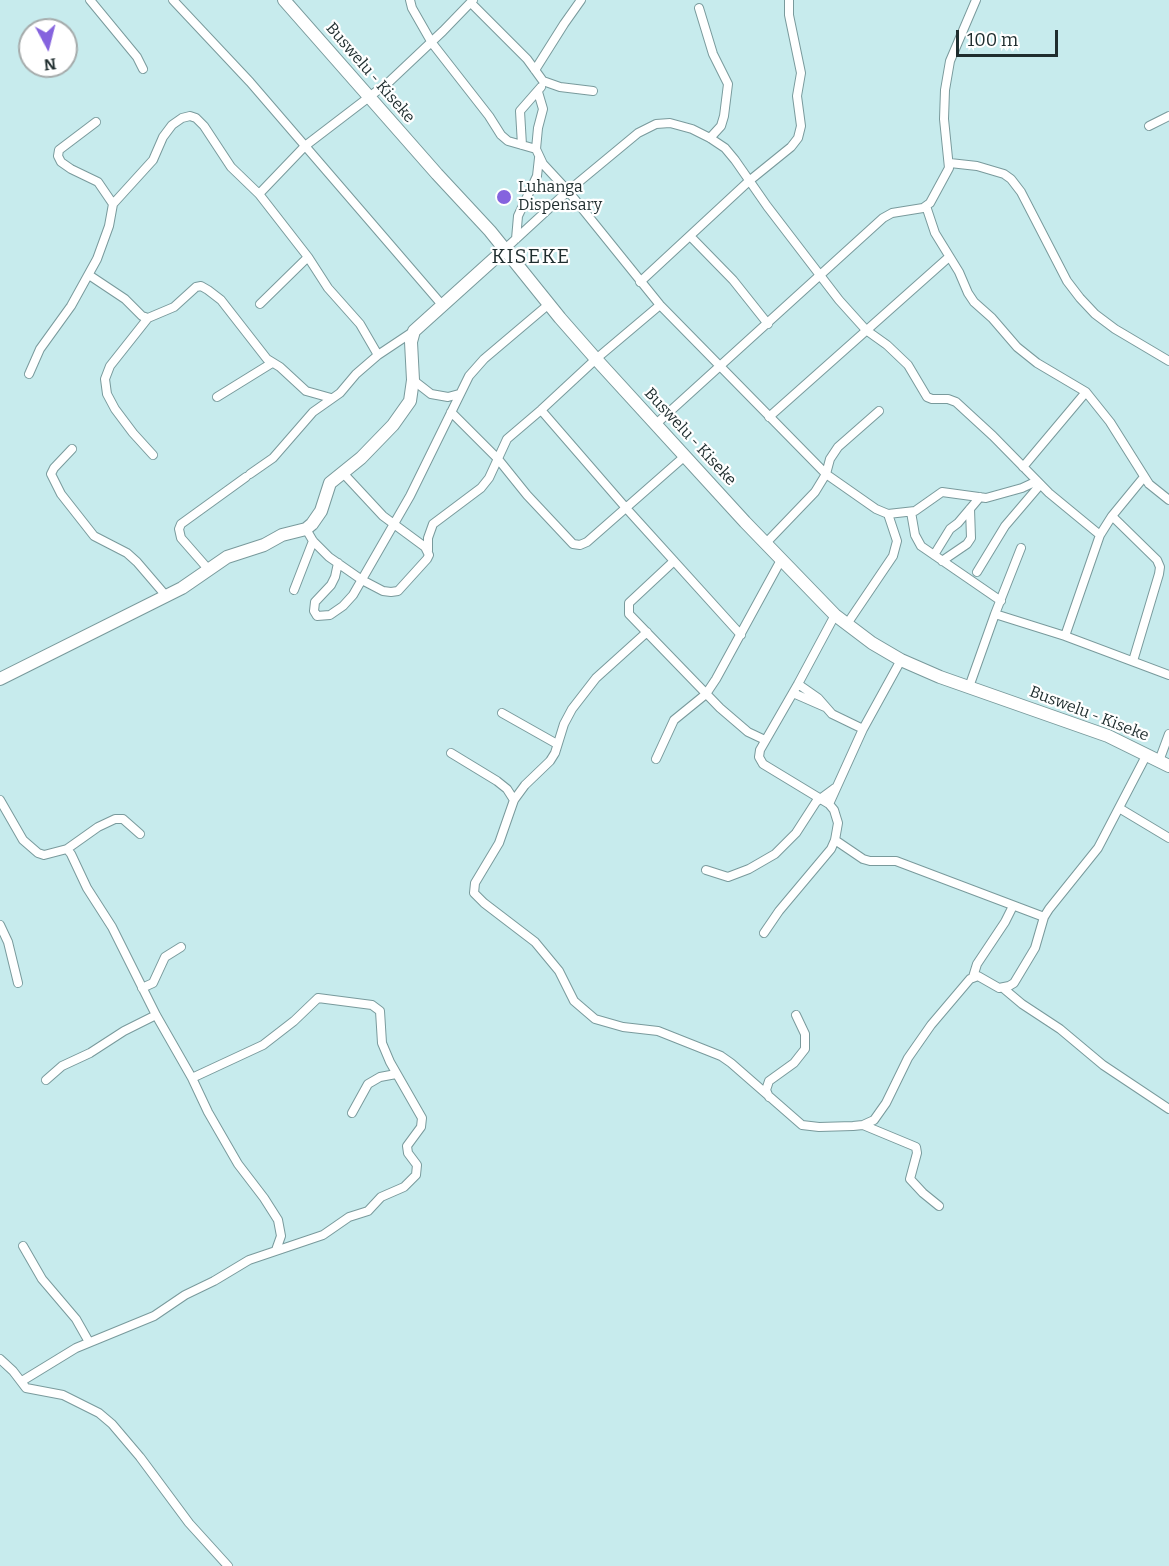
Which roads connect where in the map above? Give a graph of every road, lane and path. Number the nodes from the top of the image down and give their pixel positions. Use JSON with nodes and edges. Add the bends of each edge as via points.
{"nodes":[{"id":1,"x":90,"y":0,"type":"edge"},
{"id":2,"x":173,"y":0,"type":"edge"},
{"id":3,"x":284,"y":0,"type":"edge"},
{"id":4,"x":410,"y":0,"type":"edge"},
{"id":5,"x":581,"y":0,"type":"edge"},
{"id":6,"x":789,"y":0,"type":"edge"},
{"id":7,"x":976,"y":0,"type":"edge"},
{"id":8,"x":472,"y":2,"type":"edge"},
{"id":9,"x":699,"y":8,"type":"dead end"},
{"id":10,"x":432,"y":43,"type":"junction"},
{"id":11,"x":143,"y":69,"type":"dead end"},
{"id":12,"x":536,"y":70,"type":"junction"},
{"id":13,"x":543,"y":81,"type":"junction"},
{"id":14,"x":593,"y":91,"type":"dead end"},
{"id":15,"x":538,"y":92,"type":"junction"},
{"id":16,"x":370,"y":99,"type":"junction"},
{"id":17,"x":1169,"y":116,"type":"edge"},
{"id":18,"x":96,"y":122,"type":"dead end"},
{"id":19,"x":1149,"y":126,"type":"dead end"},
{"id":20,"x":710,"y":138,"type":"junction"},
{"id":21,"x":522,"y":145,"type":"junction"},
{"id":22,"x":305,"y":146,"type":"junction"},
{"id":23,"x":537,"y":153,"type":"junction"},
{"id":24,"x":950,"y":163,"type":"junction"},
{"id":25,"x":749,"y":181,"type":"junction"},
{"id":26,"x":568,"y":191,"type":"junction"},
{"id":27,"x":259,"y":194,"type":"junction"},
{"id":28,"x":112,"y":204,"type":"junction"},
{"id":29,"x":926,"y":206,"type":"junction"},
{"id":30,"x":690,"y":236,"type":"junction"},
{"id":31,"x":516,"y":239,"type":"junction"},
{"id":32,"x":505,"y":249,"type":"junction"},
{"id":33,"x":308,"y":257,"type":"junction"},
{"id":34,"x":949,"y":257,"type":"junction"},
{"id":35,"x":89,"y":274,"type":"junction"},
{"id":36,"x":821,"y":276,"type":"junction"},
{"id":37,"x":640,"y":282,"type":"junction"},
{"id":38,"x":260,"y":304,"type":"dead end"},
{"id":39,"x":549,"y":304,"type":"junction"},
{"id":40,"x":660,"y":305,"type":"junction"},
{"id":41,"x":444,"y":306,"type":"junction"},
{"id":42,"x":148,"y":318,"type":"junction"},
{"id":43,"x":768,"y":324,"type":"junction"},
{"id":44,"x":866,"y":330,"type":"junction"},
{"id":45,"x":414,"y":331,"type":"junction"},
{"id":46,"x":378,"y":355,"type":"junction"},
{"id":47,"x":596,"y":359,"type":"junction"},
{"id":48,"x":1169,"y":361,"type":"edge"},
{"id":49,"x":272,"y":363,"type":"junction"},
{"id":50,"x":719,"y":367,"type":"junction"},
{"id":51,"x":30,"y":374,"type":"dead end"},
{"id":52,"x":413,"y":380,"type":"junction"},
{"id":53,"x":1086,"y":392,"type":"junction"},
{"id":54,"x":459,"y":394,"type":"junction"},
{"id":55,"x":217,"y":397,"type":"dead end"},
{"id":56,"x":331,"y":398,"type":"junction"},
{"id":57,"x":541,"y":410,"type":"junction"},
{"id":58,"x":879,"y":411,"type":"dead end"},
{"id":59,"x":451,"y":412,"type":"junction"},
{"id":60,"x":769,"y":417,"type":"junction"},
{"id":61,"x":656,"y":424,"type":"junction"},
{"id":62,"x":72,"y":449,"type":"dead end"},
{"id":63,"x":153,"y":455,"type":"dead end"},
{"id":64,"x":685,"y":456,"type":"junction"},
{"id":65,"x":498,"y":459,"type":"junction"},
{"id":66,"x":1023,"y":467,"type":"junction"},
{"id":67,"x":342,"y":473,"type":"junction"},
{"id":68,"x":826,"y":474,"type":"junction"},
{"id":69,"x":1144,"y":477,"type":"junction"},
{"id":70,"x":1038,"y":483,"type":"junction"},
{"id":71,"x":980,"y":497,"type":"junction"},
{"id":72,"x":1169,"y":500,"type":"edge"},
{"id":73,"x":626,"y":508,"type":"junction"},
{"id":74,"x":970,"y":509,"type":"junction"},
{"id":75,"x":911,"y":512,"type":"junction"},
{"id":76,"x":888,"y":514,"type":"junction"},
{"id":77,"x":1112,"y":516,"type":"junction"},
{"id":78,"x":394,"y":524,"type":"junction"},
{"id":79,"x":306,"y":529,"type":"junction"},
{"id":80,"x":1100,"y":535,"type":"junction"},
{"id":81,"x":313,"y":541,"type":"junction"},
{"id":82,"x":766,"y":543,"type":"junction"},
{"id":83,"x":1021,"y":548,"type":"dead end"},
{"id":84,"x":428,"y":551,"type":"junction"},
{"id":85,"x":934,"y":555,"type":"junction"},
{"id":86,"x":781,"y":560,"type":"junction"},
{"id":87,"x":674,"y":561,"type":"junction"},
{"id":88,"x":942,"y":561,"type":"junction"},
{"id":89,"x":338,"y":563,"type":"junction"},
{"id":90,"x":209,"y":570,"type":"junction"},
{"id":91,"x":977,"y":572,"type":"dead end"},
{"id":92,"x":362,"y":580,"type":"junction"},
{"id":93,"x":294,"y":590,"type":"dead end"},
{"id":94,"x":166,"y":597,"type":"junction"},
{"id":95,"x":1000,"y":601,"type":"junction"},
{"id":96,"x":995,"y":614,"type":"junction"},
{"id":97,"x":835,"y":615,"type":"junction"},
{"id":98,"x":847,"y":624,"type":"junction"},
{"id":99,"x":647,"y":632,"type":"junction"},
{"id":100,"x":741,"y":634,"type":"junction"},
{"id":101,"x":1065,"y":636,"type":"junction"},
{"id":102,"x":901,"y":660,"type":"junction"},
{"id":103,"x":1133,"y":661,"type":"junction"},
{"id":104,"x":1169,"y":675,"type":"edge"},
{"id":105,"x":0,"y":679,"type":"edge"},
{"id":106,"x":798,"y":684,"type":"junction"},
{"id":107,"x":969,"y":687,"type":"junction"},
{"id":108,"x":793,"y":693,"type":"junction"},
{"id":109,"x":706,"y":694,"type":"junction"},
{"id":110,"x":825,"y":707,"type":"junction"},
{"id":111,"x":501,"y":713,"type":"dead end"},
{"id":112,"x":863,"y":729,"type":"junction"},
{"id":113,"x":1169,"y":734,"type":"edge"},
{"id":114,"x":765,"y":741,"type":"junction"},
{"id":115,"x":557,"y":744,"type":"junction"},
{"id":116,"x":451,"y":753,"type":"dead end"},
{"id":117,"x":1147,"y":754,"type":"junction"},
{"id":118,"x":656,"y":759,"type":"dead end"},
{"id":119,"x":1164,"y":763,"type":"edge"},
{"id":120,"x":835,"y":788,"type":"junction"},
{"id":121,"x":820,"y":798,"type":"junction"},
{"id":122,"x":0,"y":800,"type":"edge"},
{"id":123,"x":514,"y":800,"type":"junction"},
{"id":124,"x":829,"y":804,"type":"junction"},
{"id":125,"x":1119,"y":808,"type":"junction"},
{"id":126,"x":0,"y":816,"type":"edge"},
{"id":127,"x":10,"y":816,"type":"junction"},
{"id":128,"x":140,"y":834,"type":"dead end"},
{"id":129,"x":1169,"y":838,"type":"edge"},
{"id":130,"x":835,"y":840,"type":"junction"},
{"id":131,"x":67,"y":849,"type":"junction"},
{"id":132,"x":706,"y":870,"type":"dead end"},
{"id":133,"x":1013,"y":906,"type":"junction"},
{"id":134,"x":1044,"y":917,"type":"junction"},
{"id":135,"x":0,"y":925,"type":"edge"},
{"id":136,"x":764,"y":933,"type":"dead end"},
{"id":137,"x":181,"y":947,"type":"dead end"},
{"id":138,"x":973,"y":977,"type":"junction"},
{"id":139,"x":18,"y":983,"type":"dead end"},
{"id":140,"x":142,"y":988,"type":"junction"},
{"id":141,"x":1003,"y":988,"type":"junction"},
{"id":142,"x":156,"y":1015,"type":"junction"},
{"id":143,"x":796,"y":1015,"type":"dead end"},
{"id":144,"x":396,"y":1074,"type":"junction"},
{"id":145,"x":192,"y":1078,"type":"junction"},
{"id":146,"x":46,"y":1080,"type":"dead end"},
{"id":147,"x":769,"y":1098,"type":"junction"},
{"id":148,"x":1169,"y":1109,"type":"edge"},
{"id":149,"x":352,"y":1113,"type":"dead end"},
{"id":150,"x":863,"y":1125,"type":"junction"},
{"id":151,"x":939,"y":1206,"type":"dead end"},
{"id":152,"x":23,"y":1246,"type":"dead end"},
{"id":153,"x":276,"y":1250,"type":"junction"},
{"id":154,"x":89,"y":1342,"type":"junction"},
{"id":155,"x":0,"y":1359,"type":"edge"},
{"id":156,"x":22,"y":1381,"type":"junction"},
{"id":157,"x":228,"y":1566,"type":"edge"}],
"edges":[{"from":1,"to":11,"type":"street"},
{"from":2,"to":22,"type":"street"},
{"from":3,"to":16,"type":"main road","name":"Buswelu - Kiseke"},
{"from":4,"to":10,"type":"street"},
{"from":5,"to":12,"type":"street"},
{"from":6,"to":25,"type":"street","via":[[801,73],[797,96],[800,133],[791,147]]},
{"from":7,"to":24,"type":"street","via":[[947,75],[944,119]]},
{"from":8,"to":10,"type":"street"},
{"from":8,"to":12,"type":"street"},
{"from":9,"to":20,"type":"street","via":[[713,54],[728,84],[721,126]]},
{"from":10,"to":16,"type":"street"},
{"from":10,"to":21,"type":"street","via":[[501,135]]},
{"from":12,"to":13,"type":"street"},
{"from":13,"to":14,"type":"street"},
{"from":13,"to":15,"type":"street"},
{"from":15,"to":21,"type":"street","via":[[520,111]]},
{"from":15,"to":23,"type":"street","via":[[543,109]]},
{"from":16,"to":22,"type":"street"},
{"from":16,"to":32,"type":"main road","name":"Buswelu - Kiseke"},
{"from":17,"to":19,"type":"street"},
{"from":18,"to":28,"type":"street","via":[[59,150],[58,156],[71,169],[98,182]]},
{"from":20,"to":25,"type":"street","via":[[725,148]]},
{"from":20,"to":26,"type":"street","via":[[670,123],[656,124],[638,133]]},
{"from":21,"to":23,"type":"street"},
{"from":22,"to":27,"type":"street"},
{"from":22,"to":41,"type":"street"},
{"from":23,"to":26,"type":"street"},
{"from":23,"to":31,"type":"street","via":[[537,176],[518,216]]},
{"from":24,"to":29,"type":"street"},
{"from":24,"to":48,"type":"street","via":[[977,166],[1011,179],[1080,298],[1115,329]]},
{"from":25,"to":30,"type":"street"},
{"from":25,"to":36,"type":"street"},
{"from":26,"to":31,"type":"street"},
{"from":26,"to":37,"type":"street"},
{"from":27,"to":28,"type":"street","via":[[231,167],[204,126],[190,116],[172,125],[153,160]]},
{"from":27,"to":33,"type":"street"},
{"from":28,"to":35,"type":"street","via":[[109,226]]},
{"from":29,"to":34,"type":"street"},
{"from":29,"to":36,"type":"street","via":[[884,218]]},
{"from":30,"to":37,"type":"street"},
{"from":30,"to":43,"type":"street"},
{"from":31,"to":32,"type":"street"},
{"from":32,"to":39,"type":"main road","name":"Buswelu - Kiseke"},
{"from":32,"to":41,"type":"main road"},
{"from":33,"to":38,"type":"street"},
{"from":33,"to":46,"type":"street","via":[[328,288],[360,324]]},
{"from":34,"to":44,"type":"street"},
{"from":34,"to":53,"type":"street","via":[[974,302],[1017,347]]},
{"from":35,"to":42,"type":"street"},
{"from":35,"to":51,"type":"street","via":[[40,349]]},
{"from":36,"to":43,"type":"street"},
{"from":36,"to":44,"type":"street"},
{"from":37,"to":40,"type":"street"},
{"from":39,"to":47,"type":"main road","name":"Buswelu - Kiseke"},
{"from":39,"to":54,"type":"street","via":[[475,368]]},
{"from":40,"to":47,"type":"street"},
{"from":40,"to":50,"type":"street"},
{"from":41,"to":45,"type":"main road"},
{"from":42,"to":49,"type":"street","via":[[174,307],[201,286],[221,300]]},
{"from":42,"to":63,"type":"street","via":[[110,366],[105,379],[107,394],[118,415]]},
{"from":43,"to":50,"type":"street"},
{"from":44,"to":60,"type":"street"},
{"from":44,"to":66,"type":"street","via":[[908,364],[927,397],[956,402]]},
{"from":45,"to":46,"type":"street"},
{"from":45,"to":52,"type":"main road"},
{"from":46,"to":56,"type":"street"},
{"from":47,"to":57,"type":"street"},
{"from":47,"to":61,"type":"main road","name":"Buswelu - Kiseke"},
{"from":49,"to":55,"type":"street"},
{"from":49,"to":56,"type":"street","via":[[306,391]]},
{"from":50,"to":60,"type":"street"},
{"from":50,"to":61,"type":"street"},
{"from":52,"to":54,"type":"street","via":[[431,394]]},
{"from":52,"to":67,"type":"main road","via":[[410,401],[401,416]]},
{"from":53,"to":66,"type":"street"},
{"from":53,"to":69,"type":"street"},
{"from":54,"to":59,"type":"street"},
{"from":56,"to":90,"type":"street","via":[[313,412],[273,458],[181,524],[181,538]]},
{"from":57,"to":65,"type":"street","via":[[507,439]]},
{"from":57,"to":73,"type":"street"},
{"from":58,"to":68,"type":"street","via":[[833,453]]},
{"from":59,"to":65,"type":"street"},
{"from":59,"to":78,"type":"street"},
{"from":60,"to":68,"type":"street"},
{"from":61,"to":64,"type":"main road","name":"Buswelu - Kiseke"},
{"from":62,"to":94,"type":"street","via":[[51,474],[61,494],[94,536],[127,553]]},
{"from":64,"to":73,"type":"street"},
{"from":64,"to":82,"type":"main road","name":"Buswelu - Kiseke"},
{"from":65,"to":73,"type":"street","via":[[573,544],[587,542]]},
{"from":65,"to":84,"type":"street","via":[[481,488],[433,524]]},
{"from":66,"to":70,"type":"street"},
{"from":67,"to":78,"type":"street"},
{"from":67,"to":79,"type":"main road","via":[[330,483],[321,511]]},
{"from":68,"to":76,"type":"street"},
{"from":68,"to":82,"type":"street","via":[[815,492]]},
{"from":69,"to":72,"type":"street"},
{"from":69,"to":77,"type":"street"},
{"from":70,"to":71,"type":"street"},
{"from":70,"to":80,"type":"street"},
{"from":70,"to":91,"type":"street"},
{"from":71,"to":74,"type":"street"},
{"from":71,"to":75,"type":"street","via":[[942,492]]},
{"from":73,"to":87,"type":"street"},
{"from":74,"to":85,"type":"street","via":[[950,529]]},
{"from":74,"to":88,"type":"street","via":[[971,538]]},
{"from":75,"to":76,"type":"street"},
{"from":75,"to":85,"type":"street","via":[[917,541]]},
{"from":76,"to":98,"type":"street","via":[[897,541],[893,556]]},
{"from":77,"to":80,"type":"street"},
{"from":77,"to":103,"type":"street","via":[[1160,567]]},
{"from":78,"to":84,"type":"street"},
{"from":78,"to":92,"type":"street"},
{"from":79,"to":81,"type":"street"},
{"from":79,"to":90,"type":"main road","via":[[227,557]]},
{"from":80,"to":101,"type":"street"},
{"from":81,"to":89,"type":"street"},
{"from":81,"to":93,"type":"street"},
{"from":82,"to":86,"type":"main road","name":"Buswelu - Kiseke"},
{"from":83,"to":95,"type":"street"},
{"from":84,"to":92,"type":"street","via":[[427,559],[398,591],[384,591]]},
{"from":85,"to":88,"type":"street"},
{"from":86,"to":97,"type":"main road","name":"Buswelu - Kiseke"},
{"from":86,"to":100,"type":"street"},
{"from":87,"to":99,"type":"street","via":[[629,603],[629,614]]},
{"from":87,"to":100,"type":"street"},
{"from":88,"to":95,"type":"street"},
{"from":89,"to":92,"type":"street"},
{"from":89,"to":92,"type":"street","via":[[331,585],[315,602],[318,616],[330,615],[343,606]]},
{"from":90,"to":94,"type":"main road"},
{"from":94,"to":105,"type":"main road"},
{"from":95,"to":96,"type":"street"},
{"from":96,"to":101,"type":"street"},
{"from":96,"to":107,"type":"street"},
{"from":97,"to":98,"type":"main road","name":"Buswelu - Kiseke"},
{"from":97,"to":106,"type":"street"},
{"from":98,"to":102,"type":"main road","name":"Buswelu - Kiseke"},
{"from":99,"to":109,"type":"street"},
{"from":99,"to":115,"type":"street","via":[[583,693]]},
{"from":100,"to":109,"type":"street"},
{"from":101,"to":103,"type":"street"},
{"from":102,"to":107,"type":"main road","name":"Buswelu - Kiseke"},
{"from":102,"to":112,"type":"street"},
{"from":103,"to":104,"type":"street"},
{"from":106,"to":108,"type":"street"},
{"from":106,"to":110,"type":"street"},
{"from":107,"to":117,"type":"main road","name":"Buswelu - Kiseke","via":[[1108,736]]},
{"from":108,"to":110,"type":"street"},
{"from":108,"to":114,"type":"street"},
{"from":109,"to":114,"type":"street","via":[[748,732]]},
{"from":109,"to":118,"type":"street","via":[[674,720]]},
{"from":110,"to":112,"type":"street"},
{"from":111,"to":115,"type":"street"},
{"from":112,"to":120,"type":"street"},
{"from":113,"to":119,"type":"street"},
{"from":114,"to":121,"type":"street","via":[[759,757],[763,764]]},
{"from":115,"to":123,"type":"street","via":[[550,761]]},
{"from":116,"to":123,"type":"street","via":[[497,781]]},
{"from":117,"to":119,"type":"main road","name":"Buswelu - Kiseke"},
{"from":117,"to":125,"type":"street"},
{"from":120,"to":121,"type":"street"},
{"from":120,"to":124,"type":"street"},
{"from":121,"to":124,"type":"street"},
{"from":121,"to":132,"type":"street","via":[[796,833],[775,854],[728,877]]},
{"from":122,"to":127,"type":"street"},
{"from":123,"to":147,"type":"street","via":[[499,843],[475,883],[476,896],[535,942],[559,971],[574,1000],[595,1019],[615,1026],[658,1031],[707,1050],[731,1063]]},
{"from":124,"to":130,"type":"street","via":[[838,823]]},
{"from":125,"to":129,"type":"street"},
{"from":125,"to":134,"type":"street","via":[[1098,848]]},
{"from":126,"to":127,"type":"street"},
{"from":127,"to":131,"type":"street","via":[[23,840],[38,853]]},
{"from":128,"to":131,"type":"street","via":[[123,819],[115,819]]},
{"from":130,"to":133,"type":"street","via":[[863,859],[896,861]]},
{"from":130,"to":136,"type":"street"},
{"from":131,"to":140,"type":"street"},
{"from":133,"to":134,"type":"street"},
{"from":133,"to":138,"type":"street","via":[[976,964]]},
{"from":134,"to":141,"type":"street","via":[[1027,961],[1014,983]]},
{"from":135,"to":139,"type":"street"},
{"from":137,"to":140,"type":"street","via":[[165,957],[155,981]]},
{"from":138,"to":141,"type":"street"},
{"from":138,"to":150,"type":"street","via":[[908,1058],[874,1120]]},
{"from":140,"to":142,"type":"street"},
{"from":141,"to":148,"type":"street","via":[[1103,1065]]},
{"from":142,"to":145,"type":"street"},
{"from":142,"to":146,"type":"street","via":[[62,1066]]},
{"from":143,"to":147,"type":"street","via":[[805,1034],[805,1049],[770,1081],[766,1090]]},
{"from":144,"to":145,"type":"street","via":[[382,1043],[378,1008],[320,998],[263,1045]]},
{"from":144,"to":149,"type":"street","via":[[368,1084]]},
{"from":144,"to":153,"type":"street","via":[[422,1119],[408,1146],[417,1165],[416,1175],[404,1187],[381,1197],[368,1211],[349,1217],[317,1238]]},
{"from":145,"to":153,"type":"street","via":[[238,1164],[278,1220],[281,1236]]},
{"from":147,"to":150,"type":"street","via":[[802,1125]]},
{"from":150,"to":151,"type":"street","via":[[916,1147],[910,1179]]},
{"from":152,"to":154,"type":"street","via":[[42,1279],[76,1319]]},
{"from":153,"to":154,"type":"street","via":[[238,1265],[154,1316]]},
{"from":154,"to":156,"type":"street"},
{"from":155,"to":156,"type":"street"},
{"from":156,"to":157,"type":"street","via":[[29,1389],[63,1395],[81,1403],[112,1424]]}]}
